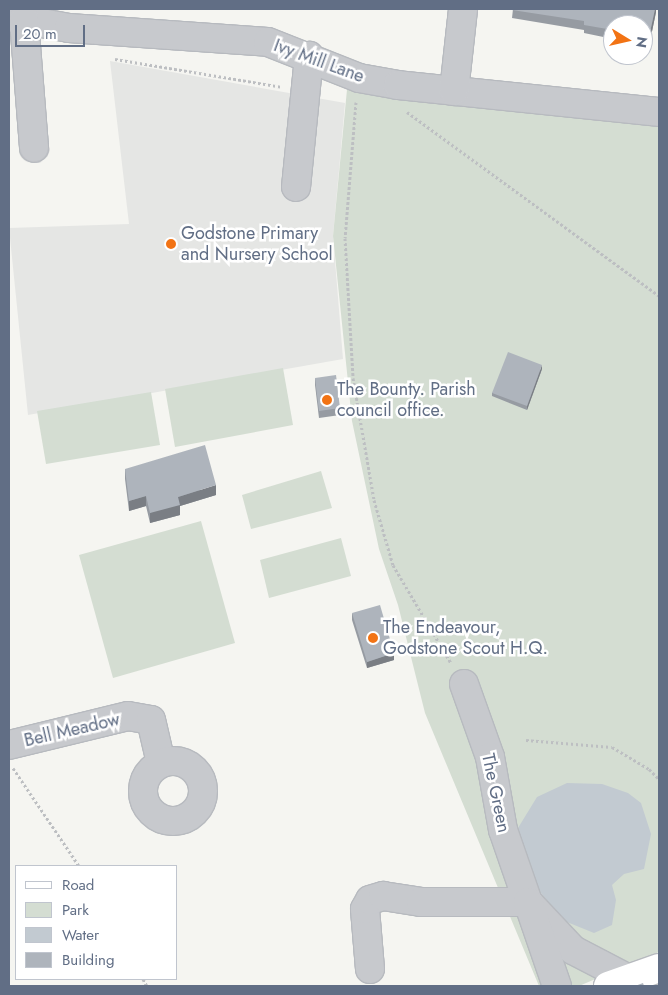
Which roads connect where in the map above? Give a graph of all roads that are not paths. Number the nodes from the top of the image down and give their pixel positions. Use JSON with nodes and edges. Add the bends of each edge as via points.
{"nodes":[{"id":1,"x":464,"y":9,"type":"edge"},
{"id":2,"x":16,"y":18,"type":"edge"},
{"id":3,"x":309,"y":56,"type":"junction"},
{"id":4,"x":454,"y":91,"type":"junction"},
{"id":5,"x":659,"y":112,"type":"edge"},
{"id":6,"x":34,"y":148,"type":"dead end"},
{"id":7,"x":296,"y":187,"type":"dead end"},
{"id":8,"x":464,"y":684,"type":"road end"},
{"id":9,"x":9,"y":745,"type":"edge"},
{"id":10,"x":161,"y":763,"type":"dead end"},
{"id":11,"x":528,"y":902,"type":"junction"},
{"id":12,"x":659,"y":968,"type":"edge"},
{"id":13,"x":370,"y":969,"type":"dead end"},
{"id":14,"x":618,"y":982,"type":"edge"},
{"id":15,"x":557,"y":986,"type":"edge"}],
"edges":[{"from":1,"to":4,"type":"street"},
{"from":2,"to":3,"type":"street","name":"Ivy Mill Lane","via":[[69,28],[268,42]]},
{"from":2,"to":6,"type":"street"},
{"from":3,"to":4,"type":"street","name":"Ivy Mill Lane","via":[[359,78]]},
{"from":3,"to":7,"type":"street"},
{"from":4,"to":5,"type":"street","name":"Ivy Mill Lane"},
{"from":8,"to":11,"type":"street","name":"The Green","via":[[490,757],[503,830]]},
{"from":9,"to":10,"type":"street","name":"Bell Meadow","via":[[128,716],[150,720]]},
{"from":11,"to":13,"type":"street","via":[[421,902],[383,896],[370,900],[365,908]]},
{"from":11,"to":14,"type":"street","name":"The Green","via":[[573,950]]},
{"from":11,"to":15,"type":"street","name":"The Green"},
{"from":12,"to":14,"type":"main road"}]}
